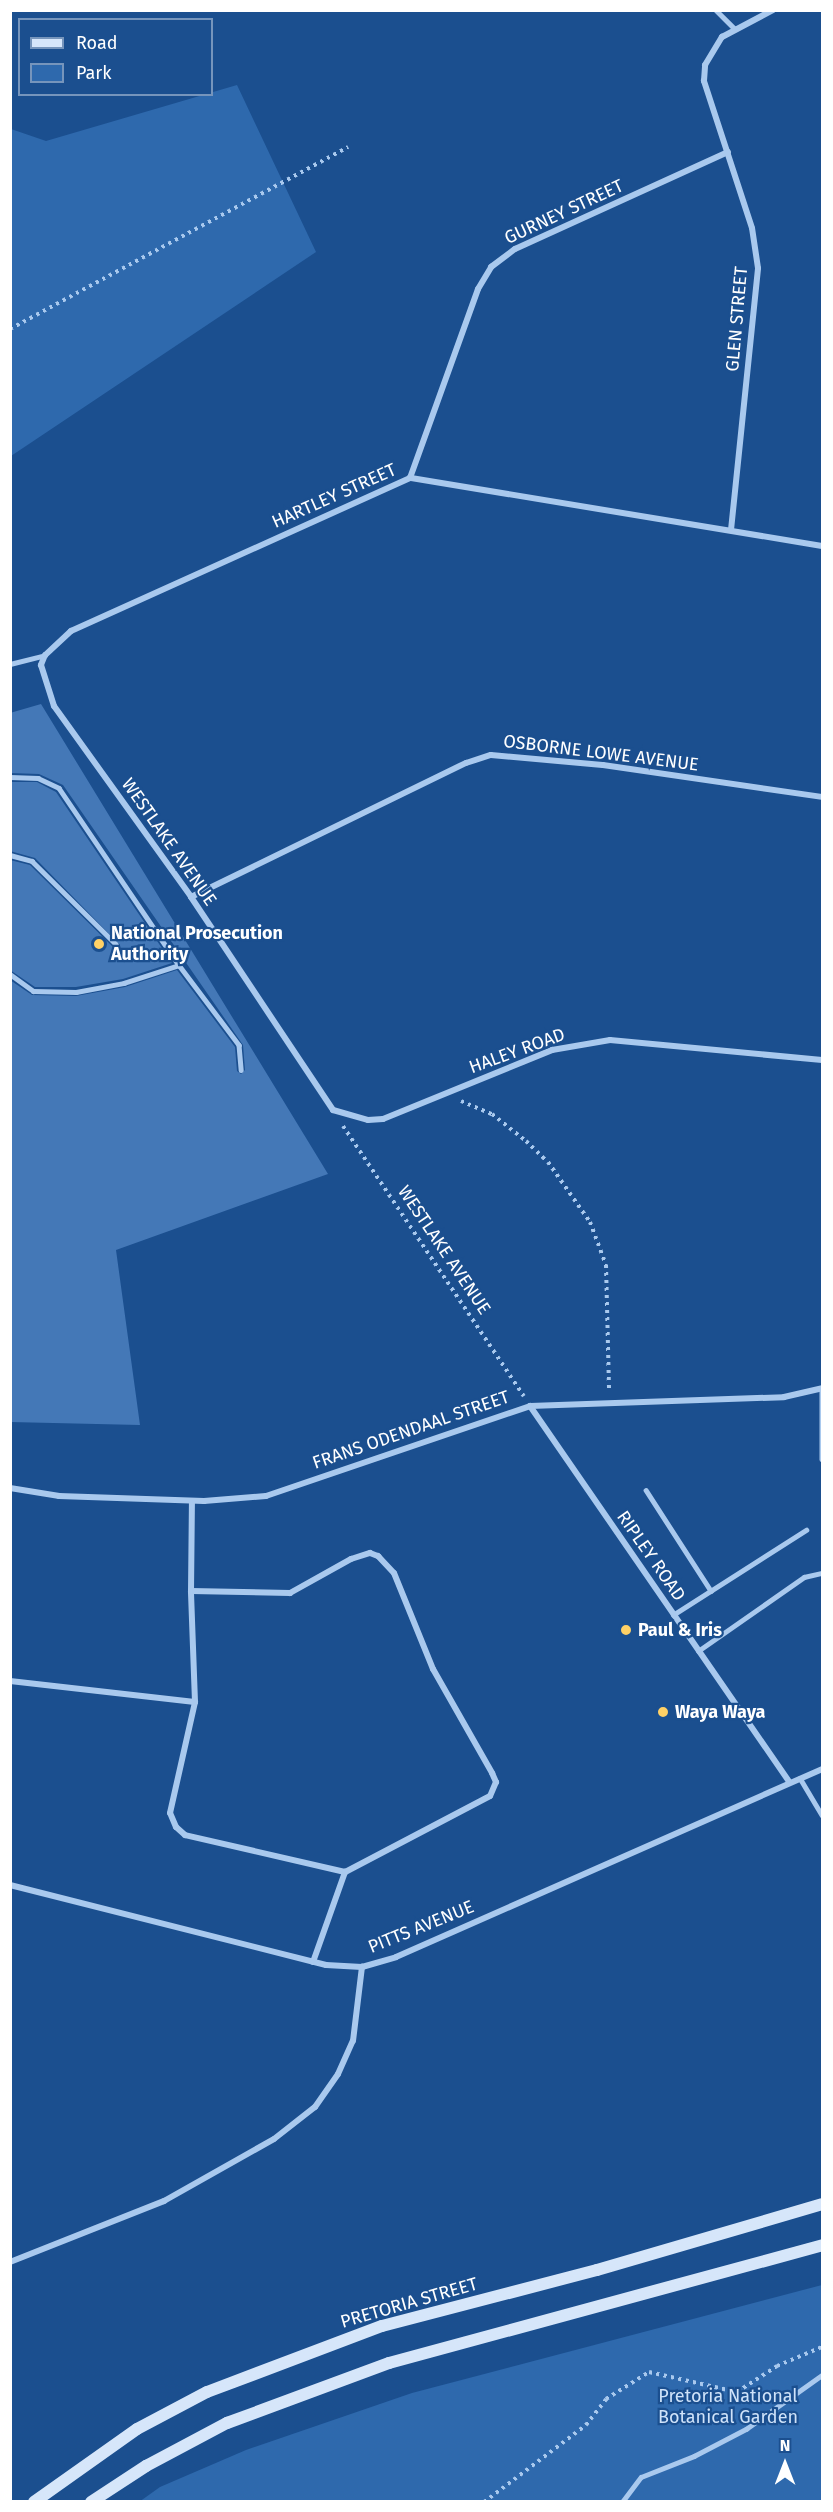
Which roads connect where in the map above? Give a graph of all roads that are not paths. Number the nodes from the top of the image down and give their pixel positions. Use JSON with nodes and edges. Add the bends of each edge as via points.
{"nodes":[{"id":1,"x":716,"y":10,"type":"edge"},
{"id":2,"x":773,"y":10,"type":"edge"},
{"id":3,"x":735,"y":29,"type":"junction"},
{"id":4,"x":728,"y":152,"type":"junction"},
{"id":5,"x":410,"y":478,"type":"junction"},
{"id":6,"x":731,"y":530,"type":"junction"},
{"id":7,"x":822,"y":546,"type":"edge"},
{"id":8,"x":45,"y":655,"type":"junction"},
{"id":9,"x":10,"y":664,"type":"edge"},
{"id":10,"x":10,"y":777,"type":"edge"},
{"id":11,"x":822,"y":797,"type":"edge"},
{"id":12,"x":10,"y":855,"type":"edge"},
{"id":13,"x":190,"y":897,"type":"junction"},
{"id":14,"x":116,"y":944,"type":"dead end"},
{"id":15,"x":179,"y":965,"type":"junction"},
{"id":16,"x":10,"y":974,"type":"edge"},
{"id":17,"x":822,"y":1060,"type":"edge"},
{"id":18,"x":241,"y":1070,"type":"dead end"},
{"id":19,"x":333,"y":1110,"type":"joint"},
{"id":20,"x":822,"y":1388,"type":"edge"},
{"id":21,"x":530,"y":1406,"type":"junction"},
{"id":22,"x":822,"y":1459,"type":"edge"},
{"id":23,"x":10,"y":1488,"type":"edge"},
{"id":24,"x":646,"y":1491,"type":"dead end"},
{"id":25,"x":192,"y":1501,"type":"junction"},
{"id":26,"x":806,"y":1530,"type":"dead end"},
{"id":27,"x":822,"y":1573,"type":"edge"},
{"id":28,"x":190,"y":1591,"type":"junction"},
{"id":29,"x":711,"y":1591,"type":"junction"},
{"id":30,"x":674,"y":1615,"type":"junction"},
{"id":31,"x":698,"y":1651,"type":"junction"},
{"id":32,"x":10,"y":1681,"type":"edge"},
{"id":33,"x":195,"y":1702,"type":"junction"},
{"id":34,"x":822,"y":1769,"type":"edge"},
{"id":35,"x":800,"y":1778,"type":"junction"},
{"id":36,"x":789,"y":1782,"type":"junction"},
{"id":37,"x":822,"y":1815,"type":"edge"},
{"id":38,"x":345,"y":1872,"type":"junction"},
{"id":39,"x":10,"y":1885,"type":"edge"},
{"id":40,"x":314,"y":1962,"type":"junction"},
{"id":41,"x":362,"y":1967,"type":"junction"},
{"id":42,"x":822,"y":2204,"type":"edge"},
{"id":43,"x":822,"y":2245,"type":"edge"},
{"id":44,"x":10,"y":2262,"type":"edge"},
{"id":45,"x":822,"y":2375,"type":"edge"},
{"id":46,"x":34,"y":2502,"type":"edge"},
{"id":47,"x":91,"y":2502,"type":"edge"},
{"id":48,"x":622,"y":2502,"type":"edge"}],
"edges":[{"from":1,"to":3,"type":"lane"},
{"from":2,"to":3,"type":"street"},
{"from":3,"to":4,"type":"street","name":"GLEN STREET","via":[[715,43],[705,65],[704,81]]},
{"from":4,"to":5,"type":"street","name":"GURNEY STREET","via":[[515,249],[491,267],[478,289]]},
{"from":4,"to":6,"type":"street","name":"GLEN STREET","via":[[752,228],[758,268]]},
{"from":5,"to":6,"type":"street","name":"HARTLEY STREET"},
{"from":5,"to":8,"type":"street","name":"HARTLEY STREET","via":[[98,618],[71,632]]},
{"from":6,"to":7,"type":"street","name":"HARTLEY STREET"},
{"from":8,"to":9,"type":"lane"},
{"from":8,"to":13,"type":"street","name":"WESTLAKE AVENUE","via":[[42,674],[54,706]]},
{"from":10,"to":15,"type":"lane","via":[[38,778],[59,788]]},
{"from":11,"to":13,"type":"street","name":"OSBORNE LOWE AVENUE","via":[[603,765],[491,755],[466,763]]},
{"from":12,"to":14,"type":"lane","via":[[32,861]]},
{"from":13,"to":19,"type":"street","name":"WESTLAKE AVENUE"},
{"from":15,"to":16,"type":"lane","via":[[124,983],[76,992],[33,991]]},
{"from":15,"to":18,"type":"lane","via":[[239,1045]]},
{"from":17,"to":19,"type":"street","name":"HALEY ROAD","via":[[610,1040],[552,1050],[383,1119],[368,1120]]},
{"from":20,"to":21,"type":"street","name":"FRANS ODENDAAL STREET","via":[[783,1397]]},
{"from":20,"to":22,"type":"lane"},
{"from":21,"to":25,"type":"street","name":"FRANS ODENDAAL STREET","via":[[266,1496]]},
{"from":21,"to":30,"type":"street","name":"RIPLEY ROAD"},
{"from":23,"to":25,"type":"street","name":"FRANS ODENDAAL STREET","via":[[59,1496]]},
{"from":24,"to":29,"type":"lane"},
{"from":25,"to":28,"type":"street"},
{"from":26,"to":29,"type":"lane"},
{"from":27,"to":31,"type":"lane","via":[[804,1577]]},
{"from":28,"to":33,"type":"street"},
{"from":28,"to":38,"type":"street","via":[[290,1593],[351,1559],[370,1553],[385,1561],[394,1573],[433,1669],[496,1782],[490,1796]]},
{"from":29,"to":30,"type":"lane"},
{"from":30,"to":31,"type":"street","name":"RIPLEY ROAD"},
{"from":31,"to":36,"type":"street","name":"RIPLEY ROAD"},
{"from":32,"to":33,"type":"street"},
{"from":33,"to":38,"type":"street","via":[[170,1813],[176,1827],[185,1835]]},
{"from":34,"to":35,"type":"street","name":"PITTS AVENUE"},
{"from":35,"to":36,"type":"street","name":"PITTS AVENUE"},
{"from":35,"to":37,"type":"lane"},
{"from":36,"to":41,"type":"street","name":"PITTS AVENUE","via":[[396,1957]]},
{"from":38,"to":40,"type":"street"},
{"from":39,"to":40,"type":"street","name":"PITTS AVENUE"},
{"from":40,"to":41,"type":"street","name":"PITTS AVENUE"},
{"from":41,"to":44,"type":"street","via":[[352,2041],[338,2074],[315,2107],[273,2139],[164,2201]]},
{"from":42,"to":46,"type":"main road","name":"PRETORIA STREET","via":[[597,2270],[382,2326],[207,2392],[137,2429]]},
{"from":43,"to":47,"type":"main road","via":[[389,2363],[227,2423],[146,2466]]},
{"from":45,"to":48,"type":"lane","via":[[746,2429],[694,2456],[640,2477]]}]}
